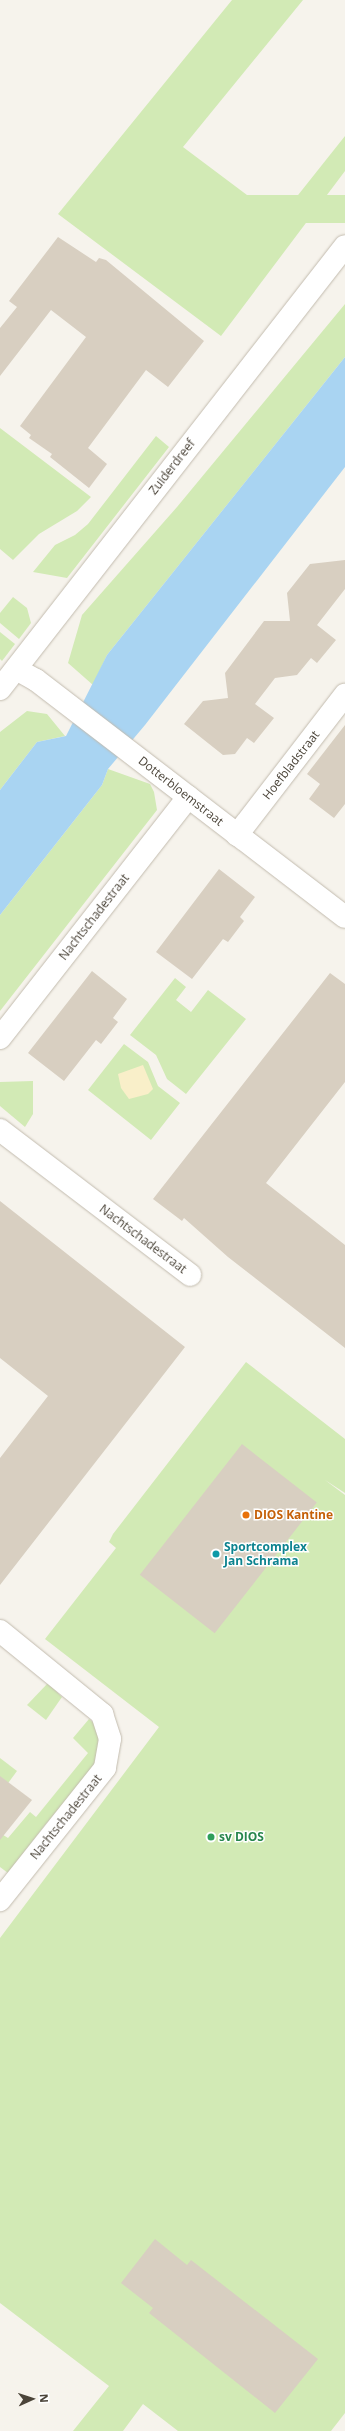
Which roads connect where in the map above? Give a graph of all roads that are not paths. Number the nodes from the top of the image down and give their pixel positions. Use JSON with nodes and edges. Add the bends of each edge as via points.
{"nodes":[{"id":1,"x":345,"y":246,"type":"edge"},
{"id":2,"x":16,"y":669,"type":"junction"},
{"id":3,"x":0,"y":689,"type":"edge"},
{"id":4,"x":345,"y":695,"type":"edge"},
{"id":5,"x":188,"y":797,"type":"junction"},
{"id":6,"x":237,"y":835,"type":"junction"},
{"id":7,"x":345,"y":916,"type":"edge"},
{"id":8,"x":0,"y":1038,"type":"edge"},
{"id":9,"x":0,"y":1130,"type":"edge"},
{"id":10,"x":190,"y":1275,"type":"dead end"},
{"id":11,"x":0,"y":1631,"type":"edge"},
{"id":12,"x":0,"y":1900,"type":"edge"}],
"edges":[{"from":1,"to":2,"type":"street","name":"Zuiderdreef"},
{"from":2,"to":3,"type":"street","name":"Zuiderdreef"},
{"from":2,"to":5,"type":"street","name":"Dotterbloemstraat","via":[[36,680]]},
{"from":4,"to":6,"type":"street","name":"Hoefbladstraat"},
{"from":5,"to":6,"type":"street","name":"Dotterbloemstraat"},
{"from":5,"to":8,"type":"street","name":"Nachtschadestraat"},
{"from":6,"to":7,"type":"street","name":"Dotterbloemstraat"},
{"from":9,"to":10,"type":"street","name":"Nachtschadestraat"},
{"from":11,"to":12,"type":"street","name":"Nachtschadestraat","via":[[102,1714],[110,1739],[105,1768]]}]}
